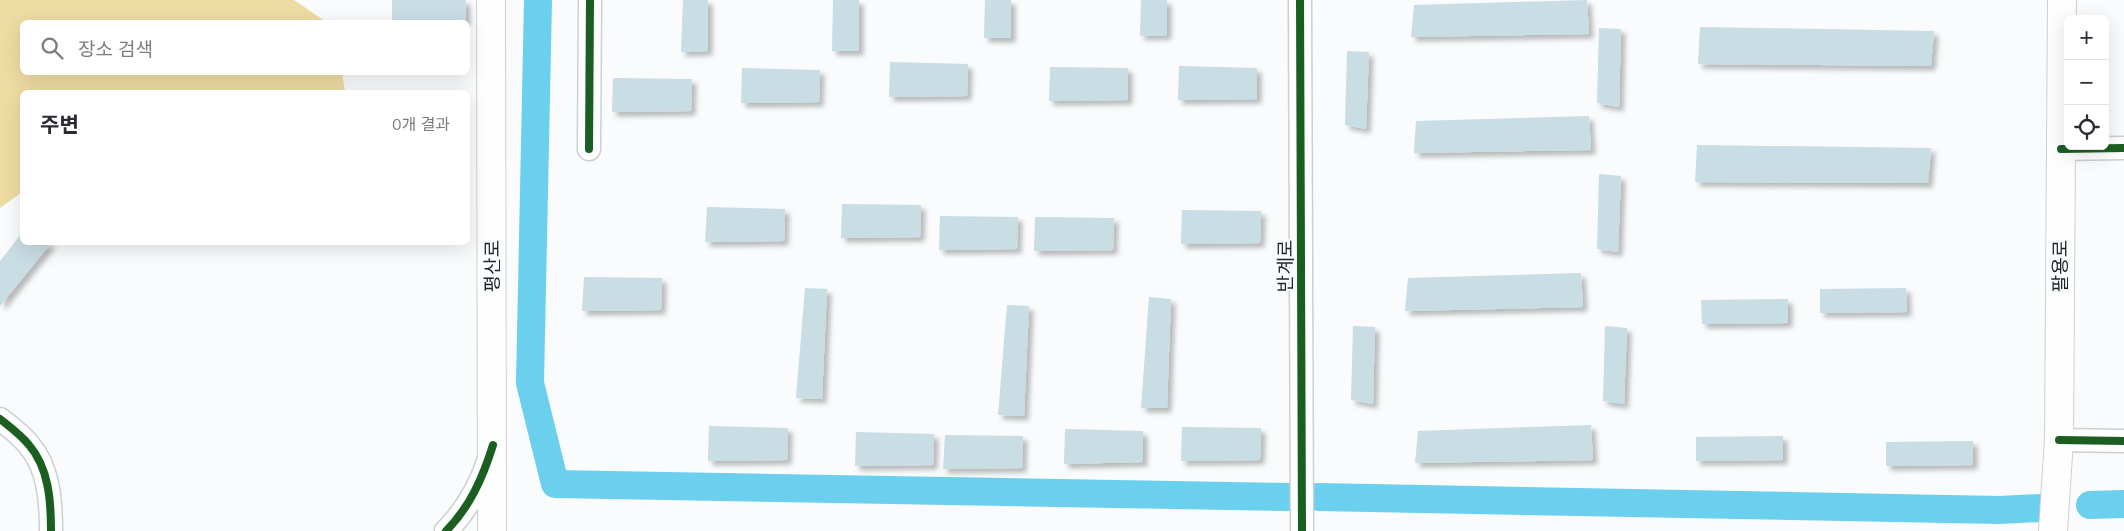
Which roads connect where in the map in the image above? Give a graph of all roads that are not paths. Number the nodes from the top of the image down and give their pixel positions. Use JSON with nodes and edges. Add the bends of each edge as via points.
{"nodes":[{"id":1,"x":492,"y":0,"type":"edge"},
{"id":2,"x":590,"y":0,"type":"edge"},
{"id":3,"x":1300,"y":0,"type":"edge"},
{"id":4,"x":2062,"y":0,"type":"edge"},
{"id":5,"x":2061,"y":148,"type":"junction"},
{"id":6,"x":2124,"y":148,"type":"edge"},
{"id":7,"x":589,"y":149,"type":"dead end"},
{"id":8,"x":0,"y":419,"type":"edge"},
{"id":9,"x":2059,"y":440,"type":"junction"},
{"id":10,"x":2124,"y":441,"type":"edge"},
{"id":11,"x":493,"y":445,"type":"junction"},
{"id":12,"x":51,"y":531,"type":"edge"},
{"id":13,"x":446,"y":531,"type":"edge"},
{"id":14,"x":492,"y":531,"type":"edge"},
{"id":15,"x":1302,"y":531,"type":"edge"},
{"id":16,"x":2053,"y":531,"type":"edge"}],
"edges":[{"from":1,"to":11,"type":"main road","name":"평산로"},
{"from":2,"to":7,"type":"street"},
{"from":3,"to":15,"type":"street","name":"반계로"},
{"from":4,"to":5,"type":"main road","name":"팔용로"},
{"from":5,"to":6,"type":"street"},
{"from":5,"to":9,"type":"main road","name":"팔용로"},
{"from":8,"to":12,"type":"street","via":[[23,438],[39,459],[49,489]]},
{"from":9,"to":10,"type":"street"},
{"from":9,"to":16,"type":"main road","name":"팔용로"},
{"from":11,"to":13,"type":"street","via":[[485,471],[472,496]]},
{"from":11,"to":14,"type":"main road","name":"평산로"}]}
